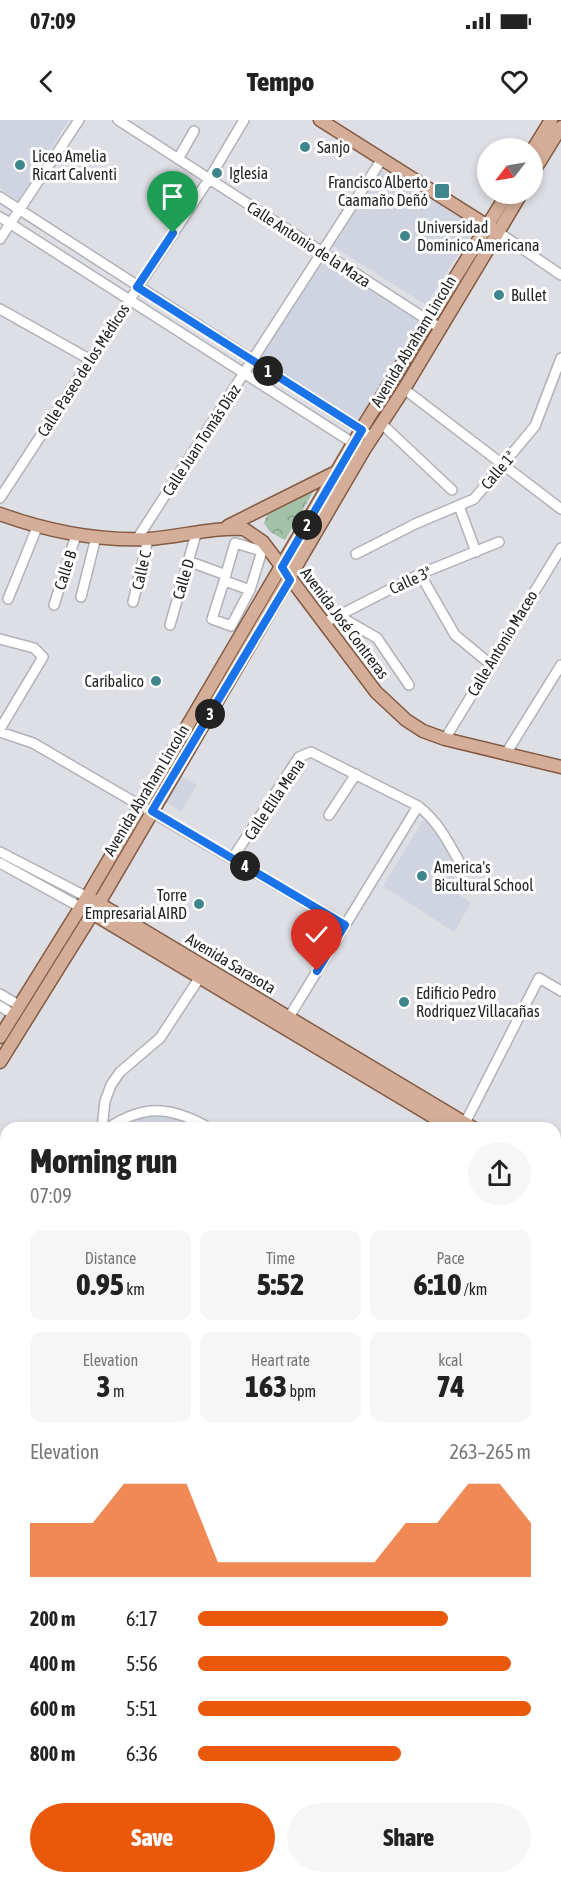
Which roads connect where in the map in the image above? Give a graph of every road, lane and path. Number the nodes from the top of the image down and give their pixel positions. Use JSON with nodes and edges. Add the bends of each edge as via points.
{"nodes":[{"id":1,"x":80,"y":120,"type":"edge"},
{"id":2,"x":118,"y":120,"type":"edge"},
{"id":3,"x":244,"y":120,"type":"edge"},
{"id":4,"x":320,"y":120,"type":"edge"},
{"id":5,"x":551,"y":120,"type":"edge"},
{"id":6,"x":561,"y":127,"type":"edge"},
{"id":7,"x":194,"y":131,"type":"dead end"},
{"id":8,"x":540,"y":138,"type":"edge"},
{"id":9,"x":543,"y":156,"type":"edge"},
{"id":10,"x":178,"y":159,"type":"junction"},
{"id":11,"x":381,"y":159,"type":"junction"},
{"id":12,"x":209,"y":179,"type":"junction"},
{"id":13,"x":0,"y":197,"type":"edge"},
{"id":14,"x":503,"y":204,"type":"edge"},
{"id":15,"x":513,"y":204,"type":"edge"},
{"id":16,"x":21,"y":210,"type":"junction"},
{"id":17,"x":0,"y":217,"type":"edge"},
{"id":18,"x":12,"y":224,"type":"junction"},
{"id":19,"x":0,"y":226,"type":"edge"},
{"id":20,"x":493,"y":229,"type":"junction"},
{"id":21,"x":0,"y":239,"type":"edge"},
{"id":22,"x":321,"y":251,"type":"junction"},
{"id":23,"x":561,"y":275,"type":"edge"},
{"id":24,"x":137,"y":287,"type":"junction"},
{"id":25,"x":129,"y":300,"type":"junction"},
{"id":26,"x":2,"y":315,"type":"edge"},
{"id":27,"x":435,"y":324,"type":"junction"},
{"id":28,"x":561,"y":358,"type":"edge"},
{"id":29,"x":89,"y":359,"type":"junction"},
{"id":30,"x":252,"y":361,"type":"junction"},
{"id":31,"x":244,"y":374,"type":"junction"},
{"id":32,"x":404,"y":389,"type":"junction"},
{"id":33,"x":382,"y":424,"type":"junction"},
{"id":34,"x":362,"y":430,"type":"junction"},
{"id":35,"x":373,"y":438,"type":"junction"},
{"id":36,"x":359,"y":447,"type":"junction"},
{"id":37,"x":502,"y":465,"type":"junction"},
{"id":38,"x":339,"y":470,"type":"junction"},
{"id":39,"x":452,"y":490,"type":"dead end"},
{"id":40,"x":0,"y":498,"type":"edge"},
{"id":41,"x":459,"y":506,"type":"junction"},
{"id":42,"x":561,"y":509,"type":"edge"},
{"id":43,"x":0,"y":514,"type":"edge"},
{"id":44,"x":38,"y":525,"type":"junction"},
{"id":45,"x":222,"y":529,"type":"junction"},
{"id":46,"x":196,"y":534,"type":"junction"},
{"id":47,"x":76,"y":535,"type":"junction"},
{"id":48,"x":96,"y":537,"type":"junction"},
{"id":49,"x":143,"y":539,"type":"junction"},
{"id":50,"x":500,"y":543,"type":"dead end"},
{"id":51,"x":561,"y":548,"type":"edge"},
{"id":52,"x":476,"y":552,"type":"junction"},
{"id":53,"x":356,"y":554,"type":"dead end"},
{"id":54,"x":188,"y":561,"type":"junction"},
{"id":55,"x":282,"y":567,"type":"junction"},
{"id":56,"x":420,"y":574,"type":"junction"},
{"id":57,"x":225,"y":578,"type":"junction"},
{"id":58,"x":290,"y":580,"type":"junction"},
{"id":59,"x":250,"y":590,"type":"junction"},
{"id":60,"x":81,"y":597,"type":"dead end"},
{"id":61,"x":8,"y":599,"type":"dead end"},
{"id":62,"x":133,"y":602,"type":"dead end"},
{"id":63,"x":54,"y":605,"type":"dead end"},
{"id":64,"x":337,"y":615,"type":"junction"},
{"id":65,"x":324,"y":623,"type":"junction"},
{"id":66,"x":170,"y":625,"type":"dead end"},
{"id":67,"x":0,"y":639,"type":"edge"},
{"id":68,"x":489,"y":663,"type":"junction"},
{"id":69,"x":560,"y":668,"type":"edge"},
{"id":70,"x":409,"y":685,"type":"dead end"},
{"id":71,"x":0,"y":731,"type":"edge"},
{"id":72,"x":445,"y":739,"type":"junction"},
{"id":73,"x":505,"y":755,"type":"junction"},
{"id":74,"x":561,"y":767,"type":"edge"},
{"id":75,"x":356,"y":774,"type":"junction"},
{"id":76,"x":141,"y":805,"type":"junction"},
{"id":77,"x":418,"y":806,"type":"junction"},
{"id":78,"x":152,"y":811,"type":"junction"},
{"id":79,"x":329,"y":815,"type":"dead end"},
{"id":80,"x":0,"y":852,"type":"edge"},
{"id":81,"x":232,"y":859,"type":"junction"},
{"id":82,"x":0,"y":863,"type":"edge"},
{"id":83,"x":461,"y":865,"type":"dead end"},
{"id":84,"x":84,"y":902,"type":"junction"},
{"id":85,"x":96,"y":908,"type":"junction"},
{"id":86,"x":345,"y":925,"type":"junction"},
{"id":87,"x":200,"y":978,"type":"junction"},
{"id":88,"x":561,"y":991,"type":"edge"},
{"id":89,"x":0,"y":994,"type":"edge"},
{"id":90,"x":0,"y":1006,"type":"edge"},
{"id":91,"x":22,"y":1013,"type":"junction"},
{"id":92,"x":286,"y":1022,"type":"junction"},
{"id":93,"x":0,"y":1037,"type":"edge"},
{"id":94,"x":341,"y":1055,"type":"junction"},
{"id":95,"x":0,"y":1062,"type":"edge"},
{"id":96,"x":103,"y":1122,"type":"edge"},
{"id":97,"x":120,"y":1122,"type":"edge"},
{"id":98,"x":198,"y":1122,"type":"edge"},
{"id":99,"x":443,"y":1122,"type":"edge"},
{"id":100,"x":462,"y":1122,"type":"edge"},
{"id":101,"x":471,"y":1122,"type":"edge"}],
"edges":[{"from":1,"to":16,"type":"street"},
{"from":2,"to":10,"type":"street","name":"Calle Antonio de la Maza"},
{"from":3,"to":12,"type":"street","name":"Calle Paseo de los Médicos"},
{"from":4,"to":11,"type":"main road"},
{"from":5,"to":8,"type":"main road"},
{"from":6,"to":9,"type":"main road"},
{"from":7,"to":10,"type":"street"},
{"from":10,"to":12,"type":"street","name":"Calle Antonio de la Maza"},
{"from":11,"to":20,"type":"main road"},
{"from":11,"to":22,"type":"street","name":"Calle Juan Tomás Díaz"},
{"from":12,"to":22,"type":"street","name":"Calle Antonio de la Maza"},
{"from":12,"to":24,"type":"street","name":"Calle Paseo de los Médicos"},
{"from":13,"to":16,"type":"street"},
{"from":14,"to":20,"type":"main road","name":"Avenida Abraham Lincoln"},
{"from":15,"to":20,"type":"main road","name":"Avenida Abraham Lincoln"},
{"from":16,"to":18,"type":"street"},
{"from":16,"to":24,"type":"street"},
{"from":17,"to":18,"type":"street"},
{"from":18,"to":19,"type":"street"},
{"from":18,"to":21,"type":"street"},
{"from":18,"to":25,"type":"street"},
{"from":20,"to":23,"type":"street"},
{"from":20,"to":27,"type":"main road","name":"Avenida Abraham Lincoln"},
{"from":22,"to":27,"type":"street","name":"Calle Antonio de la Maza"},
{"from":22,"to":30,"type":"street","name":"Calle Juan Tomás Díaz"},
{"from":24,"to":25,"type":"street","name":"Calle Paseo de los Médicos"},
{"from":24,"to":30,"type":"street"},
{"from":25,"to":29,"type":"street","name":"Calle Paseo de los Médicos"},
{"from":25,"to":31,"type":"street"},
{"from":26,"to":29,"type":"street"},
{"from":27,"to":32,"type":"main road","name":"Avenida Abraham Lincoln"},
{"from":27,"to":34,"type":"main road","name":"Avenida Abraham Lincoln"},
{"from":28,"to":37,"type":"street","name":"Calle 1ª","via":[[537,424]]},
{"from":29,"to":40,"type":"street","name":"Calle Paseo de los Médicos"},
{"from":30,"to":31,"type":"street","name":"Calle Juan Tomás Díaz"},
{"from":30,"to":34,"type":"street"},
{"from":31,"to":36,"type":"street"},
{"from":31,"to":49,"type":"street","name":"Calle Juan Tomás Díaz"},
{"from":32,"to":33,"type":"main road","name":"Avenida Abraham Lincoln"},
{"from":32,"to":37,"type":"street"},
{"from":33,"to":35,"type":"main road","name":"Avenida Abraham Lincoln"},
{"from":33,"to":39,"type":"street"},
{"from":34,"to":35,"type":"street"},
{"from":34,"to":36,"type":"main road","name":"Avenida Abraham Lincoln"},
{"from":35,"to":36,"type":"main road","name":"Avenida Abraham Lincoln"},
{"from":36,"to":38,"type":"main road","name":"Avenida Abraham Lincoln"},
{"from":36,"to":58,"type":"main road","name":"Avenida Abraham Lincoln"},
{"from":37,"to":41,"type":"street","name":"Calle 1ª","via":[[474,499]]},
{"from":37,"to":42,"type":"street"},
{"from":38,"to":45,"type":"main road"},
{"from":38,"to":55,"type":"main road","name":"Avenida Abraham Lincoln"},
{"from":41,"to":52,"type":"street"},
{"from":41,"to":53,"type":"street","name":"Calle 1ª"},
{"from":43,"to":44,"type":"main road","name":"Avenida José Contreras"},
{"from":44,"to":47,"type":"main road","name":"Avenida José Contreras"},
{"from":44,"to":61,"type":"street"},
{"from":45,"to":46,"type":"main road","name":"Avenida José Contreras"},
{"from":45,"to":55,"type":"main road","name":"Avenida José Contreras","via":[[250,532]]},
{"from":46,"to":49,"type":"main road","name":"Avenida José Contreras"},
{"from":46,"to":54,"type":"street","name":"Calle D"},
{"from":47,"to":48,"type":"main road","name":"Avenida José Contreras"},
{"from":47,"to":63,"type":"street","name":"Calle B"},
{"from":48,"to":49,"type":"main road","name":"Avenida José Contreras"},
{"from":48,"to":60,"type":"street","name":"Calle B"},
{"from":49,"to":62,"type":"street","name":"Calle C"},
{"from":50,"to":52,"type":"street","name":"Calle 3ª"},
{"from":51,"to":68,"type":"street","name":"Calle Antonio Maceo"},
{"from":52,"to":56,"type":"street","name":"Calle 3ª"},
{"from":54,"to":57,"type":"street"},
{"from":54,"to":66,"type":"street","name":"Calle D"},
{"from":55,"to":58,"type":"main road","name":"Avenida José Contreras"},
{"from":55,"to":76,"type":"main road","name":"Avenida Abraham Lincoln"},
{"from":56,"to":64,"type":"street","name":"Calle 3ª"},
{"from":56,"to":68,"type":"street","via":[[455,635]]},
{"from":57,"to":59,"type":"street"},
{"from":57,"to":59,"type":"street","via":[[212,618],[231,626]]},
{"from":57,"to":59,"type":"street","via":[[235,543],[262,551]]},
{"from":58,"to":65,"type":"main road","name":"Avenida José Contreras"},
{"from":58,"to":78,"type":"main road","name":"Avenida Abraham Lincoln"},
{"from":64,"to":65,"type":"street","name":"Calle 3ª"},
{"from":64,"to":70,"type":"street","via":[[377,638]]},
{"from":65,"to":72,"type":"main road","name":"Avenida José Contreras","via":[[389,706],[423,731]]},
{"from":67,"to":71,"type":"street","via":[[34,648],[43,657]]},
{"from":68,"to":72,"type":"street","name":"Calle Antonio Maceo"},
{"from":69,"to":73,"type":"street"},
{"from":71,"to":76,"type":"street","via":[[33,743]]},
{"from":72,"to":73,"type":"main road","name":"Avenida José Contreras"},
{"from":73,"to":74,"type":"main road","name":"Avenida José Contreras"},
{"from":75,"to":77,"type":"street","name":"Calle Elila Mena"},
{"from":75,"to":79,"type":"street"},
{"from":75,"to":81,"type":"street","name":"Calle Elila Mena","via":[[316,753],[306,752]]},
{"from":76,"to":78,"type":"street"},
{"from":76,"to":84,"type":"main road","name":"Avenida Abraham Lincoln"},
{"from":77,"to":83,"type":"street","via":[[435,823]]},
{"from":77,"to":86,"type":"street"},
{"from":78,"to":81,"type":"street"},
{"from":78,"to":85,"type":"main road","name":"Avenida Abraham Lincoln"},
{"from":80,"to":84,"type":"street","name":"Avenida Sarasota"},
{"from":81,"to":86,"type":"street"},
{"from":82,"to":84,"type":"street","name":"Avenida Sarasota"},
{"from":84,"to":85,"type":"main road","name":"Avenida Sarasota"},
{"from":84,"to":91,"type":"main road","name":"Avenida Abraham Lincoln"},
{"from":85,"to":87,"type":"main road","name":"Avenida Sarasota"},
{"from":85,"to":91,"type":"main road","name":"Avenida Abraham Lincoln"},
{"from":85,"to":92,"type":"main road","name":"Avenida Sarasota"},
{"from":86,"to":92,"type":"street"},
{"from":87,"to":92,"type":"main road","name":"Avenida Sarasota"},
{"from":87,"to":96,"type":"street","via":[[160,1038],[120,1072],[111,1085]]},
{"from":88,"to":101,"type":"street","via":[[539,978]]},
{"from":89,"to":91,"type":"street"},
{"from":90,"to":91,"type":"street"},
{"from":91,"to":93,"type":"main road","name":"Avenida Abraham Lincoln"},
{"from":91,"to":95,"type":"main road","name":"Avenida Abraham Lincoln"},
{"from":92,"to":94,"type":"main road","name":"Avenida Sarasota"},
{"from":94,"to":99,"type":"main road","name":"Avenida Sarasota"},
{"from":94,"to":100,"type":"main road","name":"Avenida Sarasota"},
{"from":97,"to":98,"type":"street","via":[[139,1113],[159,1110],[176,1112]]}]}
